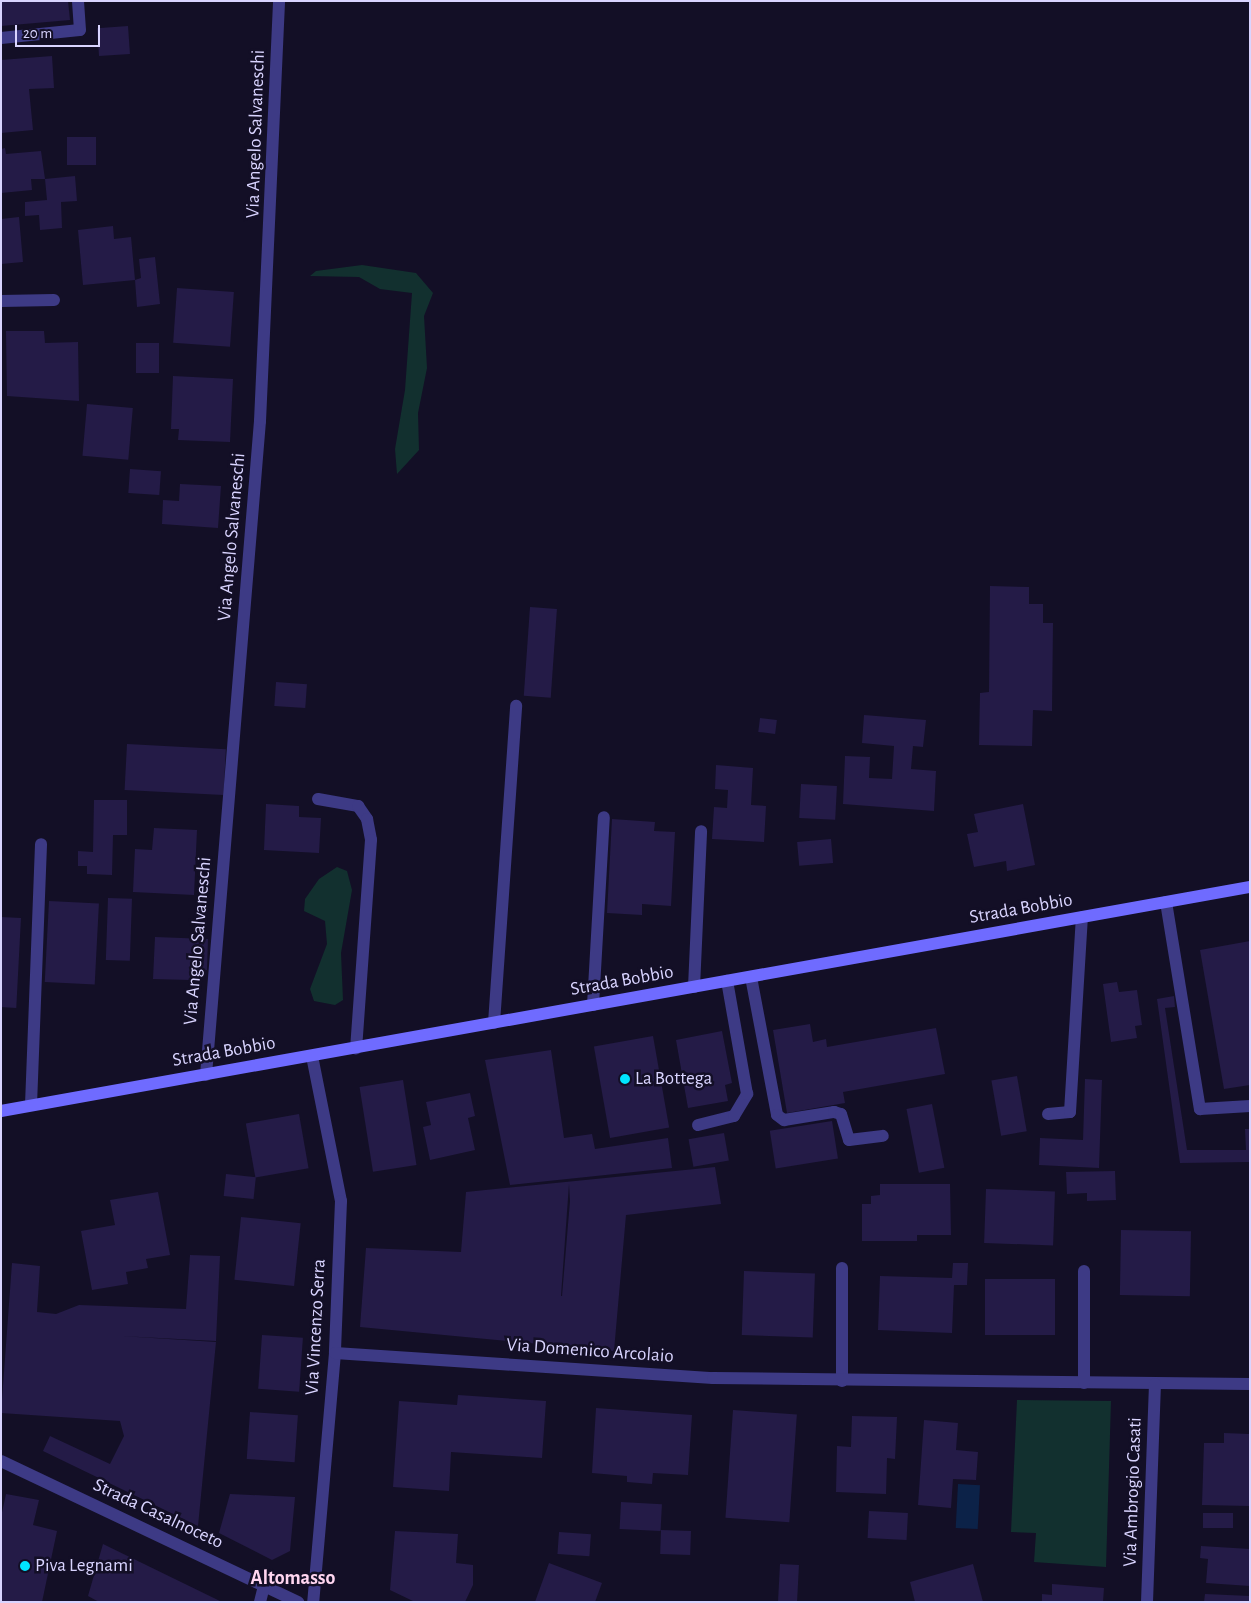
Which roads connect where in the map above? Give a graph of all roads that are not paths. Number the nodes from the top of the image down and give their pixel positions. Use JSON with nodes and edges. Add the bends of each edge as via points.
{"nodes":[{"id":1,"x":78,"y":1,"type":"edge"},
{"id":2,"x":279,"y":1,"type":"edge"},
{"id":3,"x":1,"y":38,"type":"edge"},
{"id":4,"x":54,"y":300,"type":"dead end"},
{"id":5,"x":1,"y":301,"type":"edge"},
{"id":6,"x":516,"y":706,"type":"dead end"},
{"id":7,"x":318,"y":799,"type":"dead end"},
{"id":8,"x":604,"y":817,"type":"dead end"},
{"id":9,"x":701,"y":831,"type":"dead end"},
{"id":10,"x":41,"y":844,"type":"dead end"},
{"id":11,"x":1250,"y":886,"type":"edge"},
{"id":12,"x":1166,"y":902,"type":"junction"},
{"id":13,"x":1082,"y":917,"type":"junction"},
{"id":14,"x":751,"y":977,"type":"junction"},
{"id":15,"x":727,"y":981,"type":"junction"},
{"id":16,"x":694,"y":987,"type":"junction"},
{"id":17,"x":593,"y":1005,"type":"junction"},
{"id":18,"x":494,"y":1023,"type":"junction"},
{"id":19,"x":356,"y":1048,"type":"junction"},
{"id":20,"x":312,"y":1056,"type":"junction"},
{"id":21,"x":206,"y":1075,"type":"junction"},
{"id":22,"x":31,"y":1106,"type":"junction"},
{"id":23,"x":1250,"y":1106,"type":"edge"},
{"id":24,"x":1,"y":1111,"type":"edge"},
{"id":25,"x":1048,"y":1114,"type":"dead end"},
{"id":26,"x":698,"y":1125,"type":"dead end"},
{"id":27,"x":883,"y":1136,"type":"dead end"},
{"id":28,"x":842,"y":1268,"type":"dead end"},
{"id":29,"x":1084,"y":1271,"type":"dead end"},
{"id":30,"x":335,"y":1353,"type":"junction"},
{"id":31,"x":842,"y":1382,"type":"junction"},
{"id":32,"x":1084,"y":1384,"type":"junction"},
{"id":33,"x":1155,"y":1384,"type":"junction"},
{"id":34,"x":1250,"y":1384,"type":"edge"},
{"id":35,"x":1,"y":1461,"type":"edge"},
{"id":36,"x":264,"y":1586,"type":"junction"},
{"id":37,"x":260,"y":1602,"type":"edge"},
{"id":38,"x":298,"y":1602,"type":"edge"},
{"id":39,"x":313,"y":1602,"type":"edge"},
{"id":40,"x":1148,"y":1602,"type":"edge"}],
"edges":[{"from":1,"to":3,"type":"street","via":[[80,30]]},
{"from":2,"to":21,"type":"street","name":"Via Angelo Salvaneschi","via":[[260,421]]},
{"from":4,"to":5,"type":"street"},
{"from":6,"to":18,"type":"street"},
{"from":7,"to":19,"type":"street","via":[[358,806],[367,819],[371,840]]},
{"from":8,"to":17,"type":"street"},
{"from":9,"to":16,"type":"street"},
{"from":10,"to":22,"type":"street"},
{"from":11,"to":12,"type":"main road","name":"Strada Bobbio"},
{"from":12,"to":13,"type":"main road","name":"Strada Bobbio"},
{"from":12,"to":23,"type":"street","via":[[1200,1109]]},
{"from":13,"to":14,"type":"main road","name":"Strada Bobbio"},
{"from":13,"to":25,"type":"street","via":[[1070,1112]]},
{"from":14,"to":15,"type":"main road","name":"Strada Bobbio"},
{"from":14,"to":27,"type":"street","via":[[777,1115],[784,1120],[834,1112],[841,1114],[849,1140]]},
{"from":15,"to":16,"type":"main road","name":"Strada Bobbio"},
{"from":15,"to":26,"type":"street","via":[[747,1094],[734,1116]]},
{"from":16,"to":17,"type":"main road","name":"Strada Bobbio"},
{"from":17,"to":18,"type":"main road","name":"Strada Bobbio"},
{"from":18,"to":19,"type":"main road","name":"Strada Bobbio"},
{"from":19,"to":20,"type":"main road","name":"Strada Bobbio"},
{"from":20,"to":21,"type":"main road","name":"Strada Bobbio"},
{"from":20,"to":30,"type":"street","name":"Via Vincenzo Serra","via":[[341,1201]]},
{"from":21,"to":22,"type":"main road","name":"Strada Bobbio"},
{"from":22,"to":24,"type":"main road","name":"Strada Bobbio"},
{"from":28,"to":31,"type":"street"},
{"from":29,"to":32,"type":"street"},
{"from":30,"to":31,"type":"street","name":"Via Domenico Arcolaio","via":[[713,1378]]},
{"from":30,"to":39,"type":"street","name":"Via Vincenzo Serra"},
{"from":31,"to":32,"type":"street","name":"Via Domenico Arcolaio"},
{"from":32,"to":33,"type":"street","name":"Via Domenico Arcolaio"},
{"from":33,"to":34,"type":"street","name":"Via Domenico Arcolaio"},
{"from":33,"to":40,"type":"street","name":"Via Ambrogio Casati"},
{"from":35,"to":36,"type":"street","name":"Strada Casalnoceto"},
{"from":36,"to":37,"type":"street"},
{"from":36,"to":38,"type":"street","name":"Strada Casalnoceto"}]}
